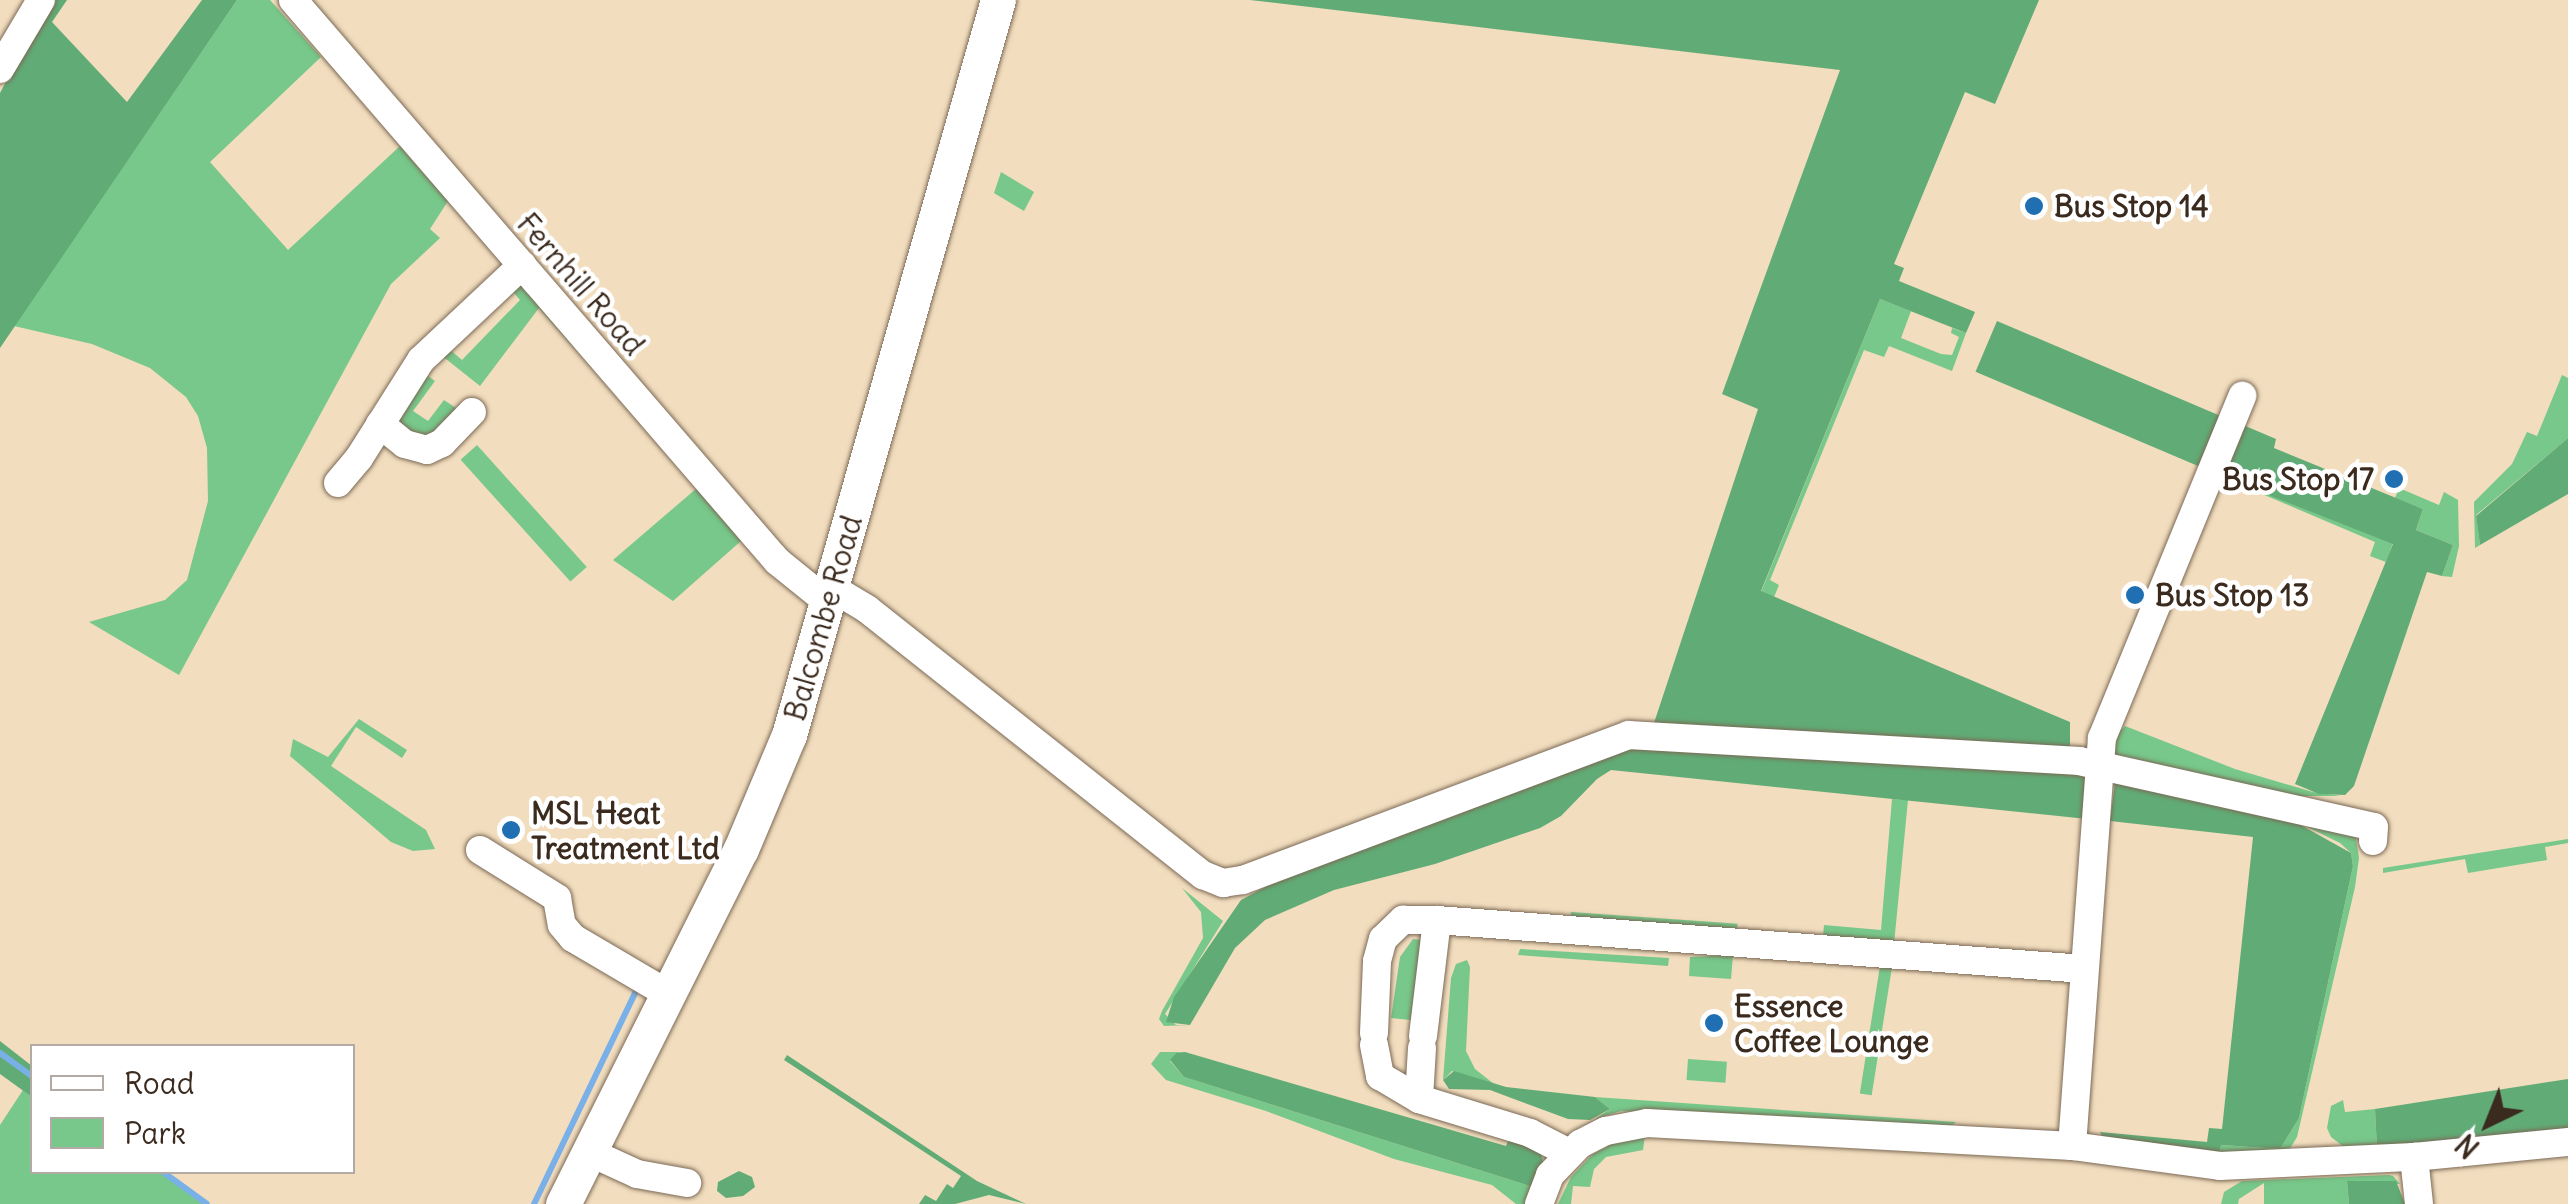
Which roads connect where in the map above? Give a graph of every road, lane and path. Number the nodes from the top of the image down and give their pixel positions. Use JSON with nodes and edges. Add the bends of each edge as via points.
{"nodes":[{"id":1,"x":41,"y":0,"type":"edge"},
{"id":2,"x":293,"y":0,"type":"edge"},
{"id":3,"x":998,"y":0,"type":"edge"},
{"id":4,"x":0,"y":69,"type":"edge"},
{"id":5,"x":522,"y":266,"type":"junction"},
{"id":6,"x":2242,"y":396,"type":"dead end"},
{"id":7,"x":472,"y":412,"type":"dead end"},
{"id":8,"x":380,"y":424,"type":"junction"},
{"id":9,"x":338,"y":483,"type":"dead end"},
{"id":10,"x":830,"y":595,"type":"junction"},
{"id":11,"x":2099,"y":764,"type":"junction"},
{"id":12,"x":2373,"y":842,"type":"dead end"},
{"id":13,"x":480,"y":850,"type":"dead end"},
{"id":14,"x":1437,"y":920,"type":"junction"},
{"id":15,"x":2084,"y":969,"type":"junction"},
{"id":16,"x":668,"y":994,"type":"junction"},
{"id":17,"x":1420,"y":1099,"type":"junction"},
{"id":18,"x":2568,"y":1142,"type":"edge"},
{"id":19,"x":2072,"y":1146,"type":"junction"},
{"id":20,"x":589,"y":1152,"type":"junction"},
{"id":21,"x":1569,"y":1153,"type":"junction"},
{"id":22,"x":2414,"y":1157,"type":"junction"},
{"id":23,"x":687,"y":1183,"type":"dead end"},
{"id":24,"x":564,"y":1204,"type":"edge"},
{"id":25,"x":1539,"y":1204,"type":"edge"},
{"id":26,"x":2419,"y":1204,"type":"edge"}],
"edges":[{"from":1,"to":4,"type":"street"},
{"from":2,"to":5,"type":"street","name":"Fernhill Road"},
{"from":3,"to":10,"type":"main road","name":"Balcombe Road"},
{"from":5,"to":8,"type":"street","via":[[421,360]]},
{"from":5,"to":10,"type":"street","name":"Fernhill Road","via":[[777,561]]},
{"from":6,"to":11,"type":"street","via":[[2112,711]]},
{"from":7,"to":8,"type":"street","via":[[424,451]]},
{"from":8,"to":9,"type":"street"},
{"from":10,"to":11,"type":"street","name":"Fernhill Road","via":[[867,609],[1202,875],[1223,883],[1629,735]]},
{"from":10,"to":16,"type":"main road","name":"Balcombe Road","via":[[789,735]]},
{"from":11,"to":12,"type":"street","via":[[2374,827]]},
{"from":11,"to":15,"type":"street"},
{"from":13,"to":16,"type":"street","via":[[557,898],[562,925],[573,938]]},
{"from":14,"to":15,"type":"street"},
{"from":14,"to":17,"type":"street"},
{"from":14,"to":17,"type":"street","via":[[1403,920],[1382,939],[1374,1039],[1380,1076]]},
{"from":15,"to":19,"type":"street"},
{"from":16,"to":20,"type":"main road","name":"Balcombe Road"},
{"from":17,"to":21,"type":"street","via":[[1530,1133]]},
{"from":18,"to":22,"type":"street"},
{"from":19,"to":21,"type":"street","via":[[1647,1123],[1606,1131]]},
{"from":19,"to":22,"type":"street","via":[[2220,1166]]},
{"from":20,"to":23,"type":"street","via":[[637,1174]]},
{"from":20,"to":24,"type":"main road","name":"Balcombe Road"},
{"from":21,"to":25,"type":"street","via":[[1550,1175]]},
{"from":22,"to":26,"type":"street"}]}
